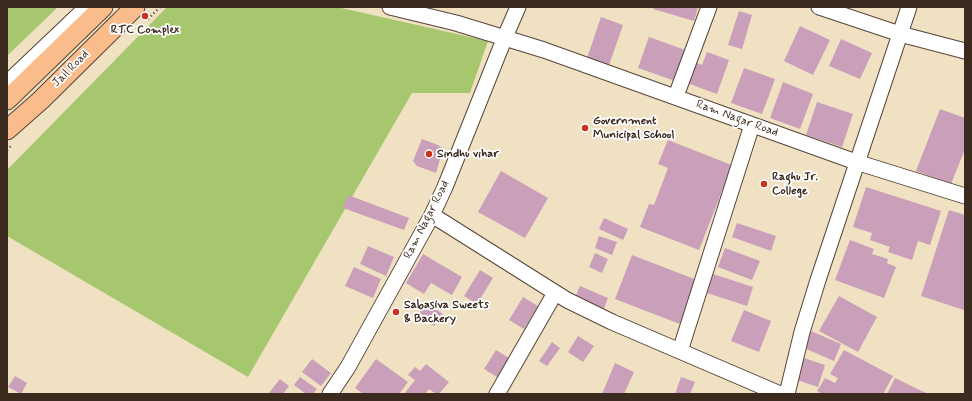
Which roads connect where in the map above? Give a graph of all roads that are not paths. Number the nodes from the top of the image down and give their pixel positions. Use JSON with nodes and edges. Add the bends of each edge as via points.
{"nodes":[{"id":1,"x":87,"y":7,"type":"edge"},
{"id":2,"x":103,"y":7,"type":"edge"},
{"id":3,"x":135,"y":7,"type":"edge"},
{"id":4,"x":390,"y":7,"type":"edge"},
{"id":5,"x":518,"y":7,"type":"edge"},
{"id":6,"x":709,"y":7,"type":"edge"},
{"id":7,"x":818,"y":7,"type":"edge"},
{"id":8,"x":909,"y":7,"type":"edge"},
{"id":9,"x":900,"y":34,"type":"junction"},
{"id":10,"x":505,"y":37,"type":"junction"},
{"id":11,"x":965,"y":51,"type":"edge"},
{"id":12,"x":7,"y":83,"type":"edge"},
{"id":13,"x":676,"y":96,"type":"junction"},
{"id":14,"x":7,"y":100,"type":"edge"},
{"id":15,"x":752,"y":125,"type":"junction"},
{"id":16,"x":7,"y":130,"type":"edge"},
{"id":17,"x":856,"y":162,"type":"junction"},
{"id":18,"x":965,"y":196,"type":"edge"},
{"id":19,"x":432,"y":215,"type":"junction"},
{"id":20,"x":556,"y":293,"type":"junction"},
{"id":21,"x":680,"y":351,"type":"junction"},
{"id":22,"x":330,"y":394,"type":"edge"},
{"id":23,"x":497,"y":394,"type":"edge"},
{"id":24,"x":780,"y":394,"type":"edge"},
{"id":25,"x":787,"y":394,"type":"edge"}],
"edges":[{"from":1,"to":12,"type":"street"},
{"from":2,"to":14,"type":"main road","name":"Jail Road"},
{"from":3,"to":16,"type":"main road","name":"Jail Road"},
{"from":4,"to":10,"type":"street","name":"Ram Nagar Road"},
{"from":5,"to":10,"type":"street"},
{"from":6,"to":13,"type":"street"},
{"from":7,"to":9,"type":"street"},
{"from":8,"to":9,"type":"street"},
{"from":9,"to":11,"type":"street"},
{"from":9,"to":17,"type":"street"},
{"from":10,"to":13,"type":"street","name":"Ram Nagar Road"},
{"from":10,"to":19,"type":"street","name":"Ram Nagar Road"},
{"from":13,"to":15,"type":"street","name":"Ram Nagar Road"},
{"from":15,"to":17,"type":"street","name":"Ram Nagar Road"},
{"from":15,"to":21,"type":"street"},
{"from":17,"to":18,"type":"street","name":"Ram Nagar Road"},
{"from":17,"to":25,"type":"street","via":[[813,294]]},
{"from":19,"to":20,"type":"street"},
{"from":19,"to":22,"type":"street","name":"Ram Nagar Road","via":[[348,367]]},
{"from":20,"to":21,"type":"street","via":[[612,322]]},
{"from":20,"to":23,"type":"street"},
{"from":21,"to":24,"type":"street"}]}
